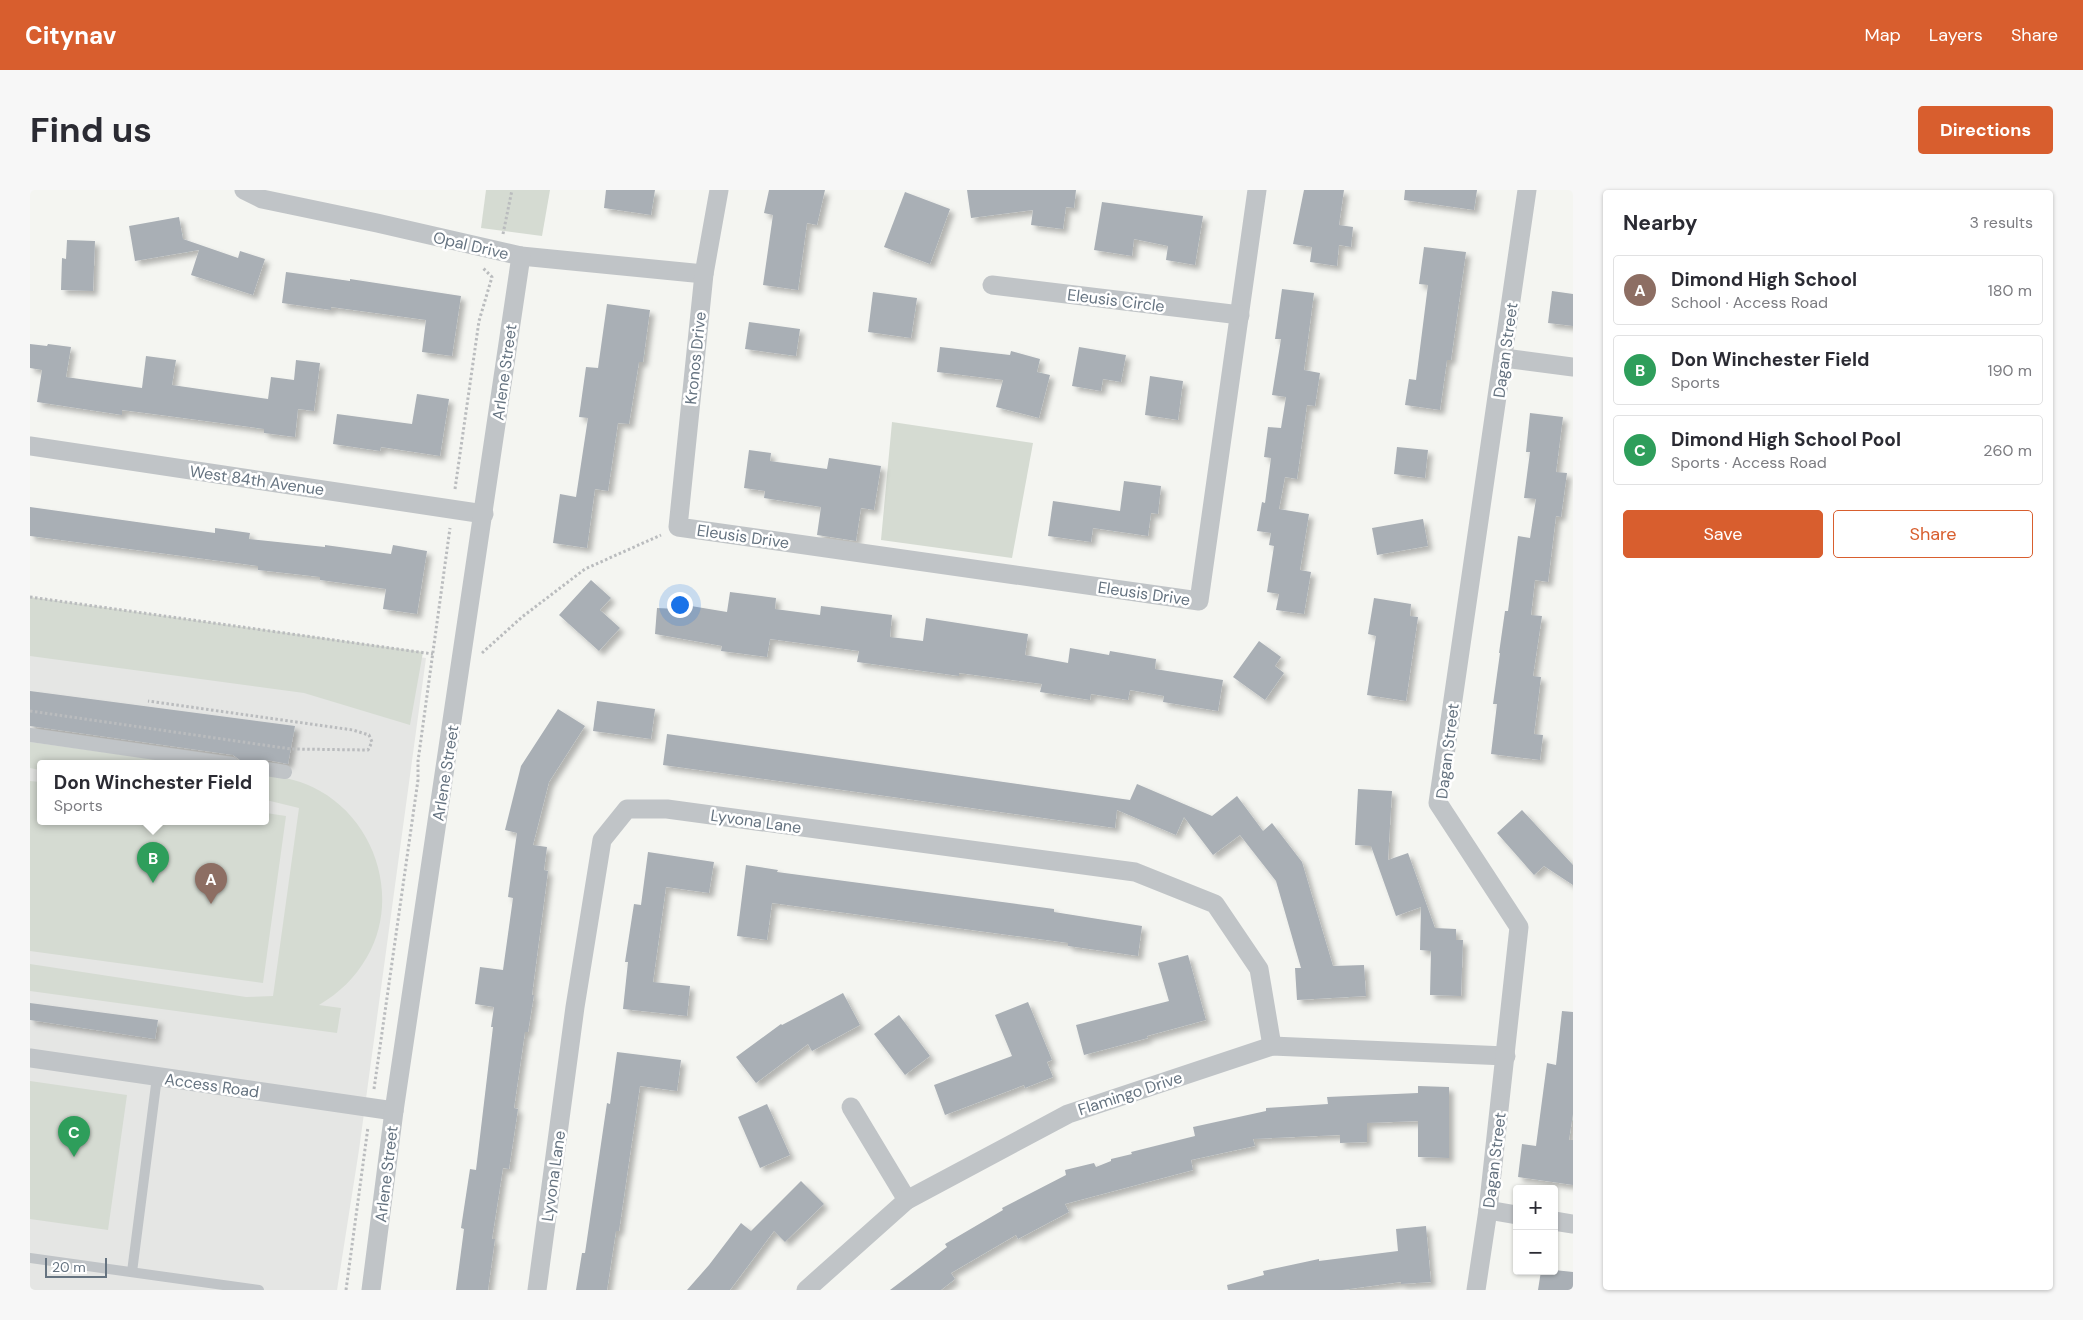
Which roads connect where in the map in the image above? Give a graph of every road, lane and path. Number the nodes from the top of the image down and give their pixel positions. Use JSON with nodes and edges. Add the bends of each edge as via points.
{"nodes":[{"id":1,"x":244,"y":190,"type":"edge"},
{"id":2,"x":512,"y":190,"type":"edge"},
{"id":3,"x":719,"y":190,"type":"edge"},
{"id":4,"x":1257,"y":190,"type":"edge"},
{"id":5,"x":1527,"y":190,"type":"edge"},
{"id":6,"x":504,"y":232,"type":"dead end"},
{"id":7,"x":521,"y":256,"type":"junction"},
{"id":8,"x":483,"y":268,"type":"dead end"},
{"id":9,"x":704,"y":274,"type":"junction"},
{"id":10,"x":992,"y":285,"type":"dead end"},
{"id":11,"x":1240,"y":315,"type":"junction"},
{"id":12,"x":1504,"y":358,"type":"junction"},
{"id":13,"x":1573,"y":367,"type":"edge"},
{"id":14,"x":30,"y":446,"type":"edge"},
{"id":15,"x":452,"y":509,"type":"junction"},
{"id":16,"x":484,"y":514,"type":"junction"},
{"id":17,"x":678,"y":527,"type":"junction"},
{"id":18,"x":30,"y":596,"type":"edge"},
{"id":19,"x":434,"y":654,"type":"junction"},
{"id":20,"x":480,"y":656,"type":"dead end"},
{"id":21,"x":148,"y":702,"type":"dead end"},
{"id":22,"x":30,"y":711,"type":"edge"},
{"id":23,"x":30,"y":735,"type":"edge"},
{"id":24,"x":204,"y":760,"type":"edge"},
{"id":25,"x":269,"y":769,"type":"edge"},
{"id":26,"x":285,"y":772,"type":"dead end"},
{"id":27,"x":1272,"y":1046,"type":"junction"},
{"id":28,"x":1506,"y":1056,"type":"junction"},
{"id":29,"x":30,"y":1058,"type":"edge"},
{"id":30,"x":158,"y":1077,"type":"junction"},
{"id":31,"x":851,"y":1107,"type":"dead end"},
{"id":32,"x":371,"y":1108,"type":"junction"},
{"id":33,"x":394,"y":1111,"type":"junction"},
{"id":34,"x":907,"y":1200,"type":"junction"},
{"id":35,"x":1488,"y":1210,"type":"junction"},
{"id":36,"x":1513,"y":1214,"type":"edge"},
{"id":37,"x":1558,"y":1222,"type":"edge"},
{"id":38,"x":1573,"y":1224,"type":"edge"},
{"id":39,"x":30,"y":1258,"type":"edge"},
{"id":40,"x":132,"y":1272,"type":"junction"},
{"id":41,"x":259,"y":1290,"type":"edge"},
{"id":42,"x":346,"y":1290,"type":"edge"},
{"id":43,"x":370,"y":1290,"type":"edge"},
{"id":44,"x":538,"y":1290,"type":"edge"},
{"id":45,"x":806,"y":1290,"type":"edge"},
{"id":46,"x":1476,"y":1290,"type":"edge"}],
"edges":[{"from":1,"to":7,"type":"street","name":"Opal Drive","via":[[262,199]]},
{"from":2,"to":6,"type":"path"},
{"from":3,"to":9,"type":"street","name":"Kronos Drive"},
{"from":4,"to":11,"type":"street","name":"Eleusis Drive"},
{"from":5,"to":12,"type":"street","name":"Dagan Street"},
{"from":7,"to":9,"type":"street","name":"Opal Drive"},
{"from":7,"to":16,"type":"street","name":"Arlene Street"},
{"from":8,"to":15,"type":"path","via":[[492,277],[479,321]]},
{"from":9,"to":17,"type":"street","name":"Kronos Drive"},
{"from":10,"to":11,"type":"street","name":"Eleusis Circle"},
{"from":11,"to":17,"type":"street","name":"Eleusis Drive","via":[[1199,601]]},
{"from":12,"to":13,"type":"street"},
{"from":12,"to":28,"type":"street","name":"Dagan Street","via":[[1438,802],[1520,928]]},
{"from":14,"to":15,"type":"street","name":"West 84th Avenue"},
{"from":15,"to":16,"type":"street","name":"West 84th Avenue"},
{"from":15,"to":19,"type":"path"},
{"from":16,"to":33,"type":"street","name":"Arlene Street"},
{"from":17,"to":20,"type":"path","via":[[585,569],[522,617]]},
{"from":18,"to":19,"type":"path"},
{"from":19,"to":32,"type":"path"},
{"from":21,"to":22,"type":"path","via":[[353,730],[369,735],[372,742],[368,750],[291,749]]},
{"from":23,"to":24,"type":"street"},
{"from":25,"to":26,"type":"street"},
{"from":27,"to":28,"type":"street","name":"Flamingo Drive"},
{"from":27,"to":34,"type":"street","name":"Flamingo Drive","via":[[1068,1114]]},
{"from":27,"to":44,"type":"street","name":"Lyvona Lane","via":[[1259,969],[1215,904],[1135,872],[667,809],[626,809],[602,840],[575,1007]]},
{"from":28,"to":35,"type":"street","name":"Dagan Street"},
{"from":29,"to":30,"type":"street","name":"Access Road"},
{"from":30,"to":32,"type":"street","name":"Access Road"},
{"from":30,"to":40,"type":"lane"},
{"from":31,"to":34,"type":"street"},
{"from":32,"to":33,"type":"street","name":"Access Road"},
{"from":32,"to":42,"type":"path"},
{"from":33,"to":43,"type":"street","name":"Arlene Street"},
{"from":34,"to":45,"type":"street","name":"Flamingo Drive"},
{"from":35,"to":36,"type":"street"},
{"from":35,"to":46,"type":"street","name":"Dagan Street"},
{"from":37,"to":38,"type":"street"},
{"from":39,"to":40,"type":"lane"},
{"from":40,"to":41,"type":"lane"}]}
